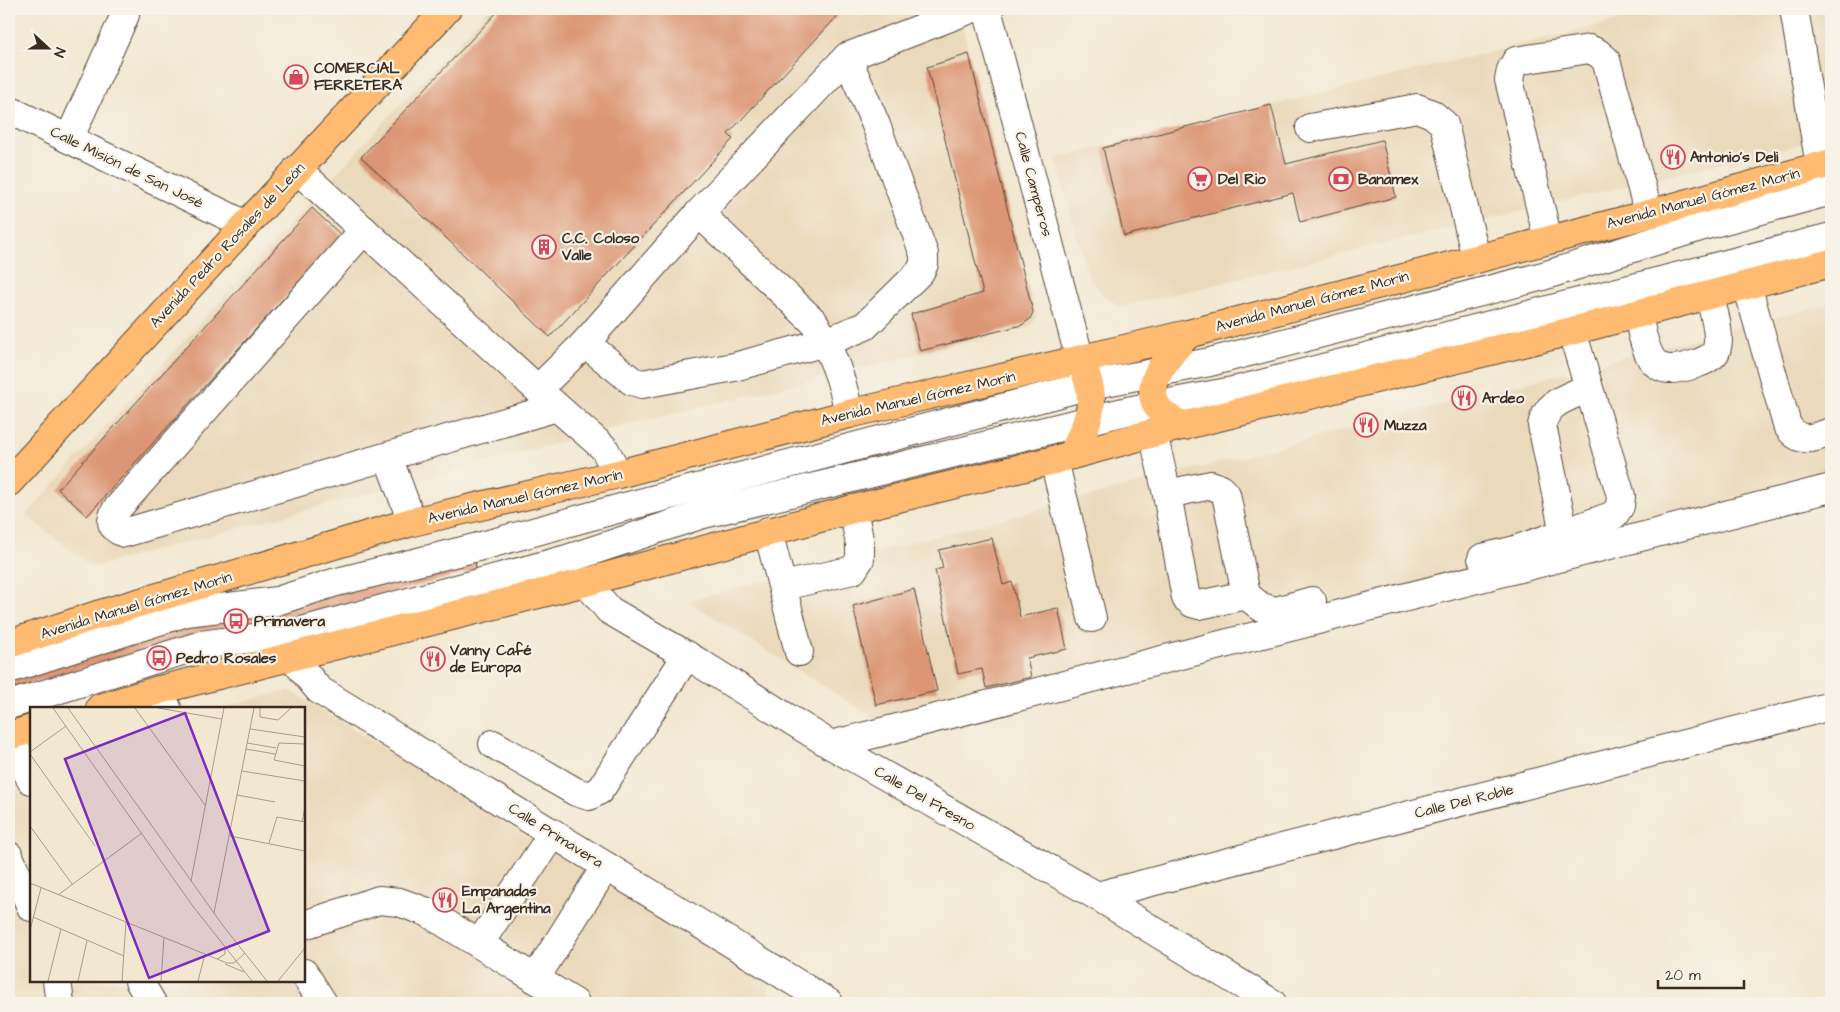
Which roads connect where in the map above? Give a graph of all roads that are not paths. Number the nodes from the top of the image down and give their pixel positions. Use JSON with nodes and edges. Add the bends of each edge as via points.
{"nodes":[{"id":1,"x":447,"y":9,"type":"edge"},
{"id":2,"x":971,"y":9,"type":"edge"},
{"id":3,"x":987,"y":9,"type":"edge"},
{"id":4,"x":1794,"y":9,"type":"edge"},
{"id":5,"x":125,"y":15,"type":"dead end"},
{"id":6,"x":847,"y":56,"type":"junction"},
{"id":7,"x":9,"y":110,"type":"edge"},
{"id":8,"x":1310,"y":128,"type":"dead end"},
{"id":9,"x":69,"y":139,"type":"junction"},
{"id":10,"x":1826,"y":164,"type":"edge"},
{"id":11,"x":297,"y":169,"type":"junction"},
{"id":12,"x":1831,"y":191,"type":"edge"},
{"id":13,"x":699,"y":213,"type":"junction"},
{"id":14,"x":1649,"y":214,"type":"junction"},
{"id":15,"x":246,"y":225,"type":"junction"},
{"id":16,"x":364,"y":230,"type":"junction"},
{"id":17,"x":1831,"y":237,"type":"edge"},
{"id":18,"x":1548,"y":239,"type":"junction"},
{"id":19,"x":1476,"y":258,"type":"junction"},
{"id":20,"x":1831,"y":263,"type":"edge"},
{"id":21,"x":1747,"y":285,"type":"junction"},
{"id":22,"x":1709,"y":294,"type":"junction"},
{"id":23,"x":1637,"y":313,"type":"junction"},
{"id":24,"x":1572,"y":331,"type":"junction"},
{"id":25,"x":1188,"y":334,"type":"junction"},
{"id":26,"x":826,"y":342,"type":"junction"},
{"id":27,"x":585,"y":343,"type":"junction"},
{"id":28,"x":1080,"y":360,"type":"junction"},
{"id":29,"x":1159,"y":372,"type":"junction"},
{"id":30,"x":1090,"y":385,"type":"junction"},
{"id":31,"x":1588,"y":388,"type":"junction"},
{"id":32,"x":547,"y":398,"type":"junction"},
{"id":33,"x":1157,"y":406,"type":"junction"},
{"id":34,"x":849,"y":414,"type":"junction"},
{"id":35,"x":1088,"y":420,"type":"junction"},
{"id":36,"x":1185,"y":426,"type":"junction"},
{"id":37,"x":1831,"y":432,"type":"edge"},
{"id":38,"x":1153,"y":433,"type":"junction"},
{"id":39,"x":388,"y":456,"type":"junction"},
{"id":40,"x":1063,"y":458,"type":"junction"},
{"id":41,"x":618,"y":474,"type":"junction"},
{"id":42,"x":10,"y":480,"type":"edge"},
{"id":43,"x":1831,"y":488,"type":"edge"},
{"id":44,"x":1167,"y":494,"type":"junction"},
{"id":45,"x":853,"y":509,"type":"junction"},
{"id":46,"x":412,"y":522,"type":"junction"},
{"id":47,"x":768,"y":531,"type":"junction"},
{"id":48,"x":1564,"y":533,"type":"junction"},
{"id":49,"x":586,"y":582,"type":"junction"},
{"id":50,"x":783,"y":586,"type":"junction"},
{"id":51,"x":1246,"y":595,"type":"junction"},
{"id":52,"x":1092,"y":618,"type":"dead end"},
{"id":53,"x":10,"y":650,"type":"edge"},
{"id":54,"x":799,"y":652,"type":"dead end"},
{"id":55,"x":687,"y":656,"type":"junction"},
{"id":56,"x":292,"y":657,"type":"junction"},
{"id":57,"x":163,"y":699,"type":"edge"},
{"id":58,"x":9,"y":705,"type":"edge"},
{"id":59,"x":1831,"y":706,"type":"edge"},
{"id":60,"x":111,"y":707,"type":"edge"},
{"id":61,"x":16,"y":733,"type":"edge"},
{"id":62,"x":494,"y":744,"type":"dead end"},
{"id":63,"x":832,"y":745,"type":"junction"},
{"id":64,"x":30,"y":777,"type":"edge"},
{"id":65,"x":552,"y":833,"type":"junction"},
{"id":66,"x":9,"y":856,"type":"edge"},
{"id":67,"x":606,"y":866,"type":"junction"},
{"id":68,"x":1097,"y":896,"type":"junction"},
{"id":69,"x":30,"y":905,"type":"edge"},
{"id":70,"x":305,"y":925,"type":"edge"},
{"id":71,"x":479,"y":944,"type":"junction"},
{"id":72,"x":305,"y":975,"type":"edge"},
{"id":73,"x":535,"y":979,"type":"junction"},
{"id":74,"x":56,"y":982,"type":"edge"},
{"id":75,"x":140,"y":982,"type":"edge"},
{"id":76,"x":815,"y":1000,"type":"edge"},
{"id":77,"x":60,"y":1003,"type":"edge"},
{"id":78,"x":152,"y":1003,"type":"edge"},
{"id":79,"x":323,"y":1003,"type":"edge"},
{"id":80,"x":575,"y":1003,"type":"edge"},
{"id":81,"x":1272,"y":1003,"type":"edge"}],
"edges":[{"from":1,"to":11,"type":"main road","name":"Avenida Pedro Rosales de León"},
{"from":2,"to":6,"type":"street"},
{"from":3,"to":28,"type":"street","name":"Calle Camperos"},
{"from":4,"to":10,"type":"street"},
{"from":5,"to":9,"type":"street"},
{"from":6,"to":13,"type":"street"},
{"from":6,"to":26,"type":"street","via":[[924,254],[924,264],[920,272],[865,326]]},
{"from":7,"to":9,"type":"street","name":"Calle Misión de San José"},
{"from":8,"to":19,"type":"street","via":[[1417,108],[1432,114],[1444,124]]},
{"from":9,"to":15,"type":"street","name":"Calle Misión de San José"},
{"from":10,"to":14,"type":"main road","name":"Avenida Manuel Gómez Morín"},
{"from":11,"to":15,"type":"main road","name":"Avenida Pedro Rosales de León"},
{"from":11,"to":16,"type":"street"},
{"from":12,"to":29,"type":"street","via":[[1710,224],[1543,276],[1210,362]]},
{"from":13,"to":26,"type":"street","via":[[814,322]]},
{"from":13,"to":27,"type":"street"},
{"from":14,"to":18,"type":"main road","name":"Avenida Manuel Gómez Morín"},
{"from":14,"to":18,"type":"street","via":[[1606,60],[1589,49],[1516,61],[1509,80]]},
{"from":15,"to":42,"type":"main road","name":"Avenida Pedro Rosales de León"},
{"from":16,"to":32,"type":"street"},
{"from":16,"to":39,"type":"street","via":[[116,510],[112,524],[124,533]]},
{"from":17,"to":33,"type":"street","via":[[1238,390]]},
{"from":18,"to":19,"type":"main road","name":"Avenida Manuel Gómez Morín"},
{"from":19,"to":25,"type":"main road","name":"Avenida Manuel Gómez Morín"},
{"from":20,"to":21,"type":"main road"},
{"from":21,"to":22,"type":"main road"},
{"from":21,"to":37,"type":"street","via":[[1787,425],[1806,440]]},
{"from":22,"to":23,"type":"main road"},
{"from":22,"to":23,"type":"street","via":[[1718,343],[1715,353],[1706,361],[1670,369],[1659,366],[1651,358]]},
{"from":23,"to":24,"type":"main road"},
{"from":24,"to":31,"type":"street"},
{"from":24,"to":36,"type":"main road"},
{"from":25,"to":28,"type":"main road","name":"Avenida Manuel Gómez Morín"},
{"from":25,"to":29,"type":"main road"},
{"from":26,"to":27,"type":"street","via":[[734,366],[642,384],[632,381]]},
{"from":26,"to":34,"type":"street","via":[[844,387]]},
{"from":27,"to":32,"type":"street"},
{"from":28,"to":30,"type":"main road"},
{"from":28,"to":34,"type":"main road","name":"Avenida Manuel Gómez Morín"},
{"from":29,"to":30,"type":"street"},
{"from":29,"to":33,"type":"main road","via":[[1152,386]]},
{"from":30,"to":35,"type":"main road","via":[[1092,398]]},
{"from":30,"to":53,"type":"street","via":[[277,600],[187,612]]},
{"from":31,"to":48,"type":"street","via":[[1553,405],[1546,411],[1542,425]]},
{"from":31,"to":48,"type":"street","via":[[1621,496],[1620,506],[1614,515]]},
{"from":32,"to":39,"type":"street"},
{"from":32,"to":41,"type":"street","via":[[604,448]]},
{"from":33,"to":35,"type":"street"},
{"from":33,"to":36,"type":"main road","via":[[1164,415]]},
{"from":34,"to":41,"type":"main road","name":"Avenida Manuel Gómez Morín"},
{"from":35,"to":40,"type":"main road"},
{"from":35,"to":58,"type":"street","via":[[700,516],[567,559],[298,632],[201,645]]},
{"from":36,"to":38,"type":"main road"},
{"from":38,"to":40,"type":"main road"},
{"from":38,"to":44,"type":"street"},
{"from":39,"to":46,"type":"street"},
{"from":40,"to":45,"type":"main road"},
{"from":40,"to":52,"type":"street"},
{"from":41,"to":46,"type":"main road","name":"Avenida Manuel Gómez Morín"},
{"from":43,"to":63,"type":"street"},
{"from":44,"to":51,"type":"street","via":[[1211,485],[1226,494]]},
{"from":44,"to":51,"type":"street","via":[[1186,598],[1199,605]]},
{"from":45,"to":47,"type":"main road"},
{"from":45,"to":50,"type":"street","via":[[860,559],[853,570]]},
{"from":46,"to":53,"type":"main road","name":"Avenida Manuel Gómez Morín","via":[[94,616]]},
{"from":47,"to":49,"type":"main road"},
{"from":47,"to":50,"type":"street"},
{"from":48,"to":51,"type":"street","via":[[1515,550],[1276,611],[1261,607]]},
{"from":49,"to":55,"type":"street","name":"Calle Del Fresno","via":[[609,610]]},
{"from":49,"to":56,"type":"main road"},
{"from":50,"to":54,"type":"street"},
{"from":55,"to":62,"type":"street","via":[[600,790],[589,796],[576,792]]},
{"from":55,"to":63,"type":"street","name":"Calle Del Fresno"},
{"from":56,"to":57,"type":"main road"},
{"from":56,"to":65,"type":"street","name":"Calle Primavera","via":[[319,690]]},
{"from":57,"to":60,"type":"main road"},
{"from":59,"to":68,"type":"street","name":"Calle Del Roble"},
{"from":61,"to":64,"type":"street"},
{"from":63,"to":68,"type":"street","name":"Calle Del Fresno"},
{"from":65,"to":67,"type":"street","name":"Calle Primavera"},
{"from":65,"to":71,"type":"street"},
{"from":66,"to":69,"type":"street"},
{"from":67,"to":73,"type":"street"},
{"from":67,"to":76,"type":"street","name":"Calle Primavera"},
{"from":68,"to":81,"type":"street","name":"Calle Del Fresno"},
{"from":70,"to":71,"type":"street","via":[[379,900],[392,901],[421,909]]},
{"from":71,"to":73,"type":"street"},
{"from":72,"to":79,"type":"street"},
{"from":73,"to":80,"type":"street"},
{"from":74,"to":77,"type":"street"},
{"from":75,"to":78,"type":"street"}]}
